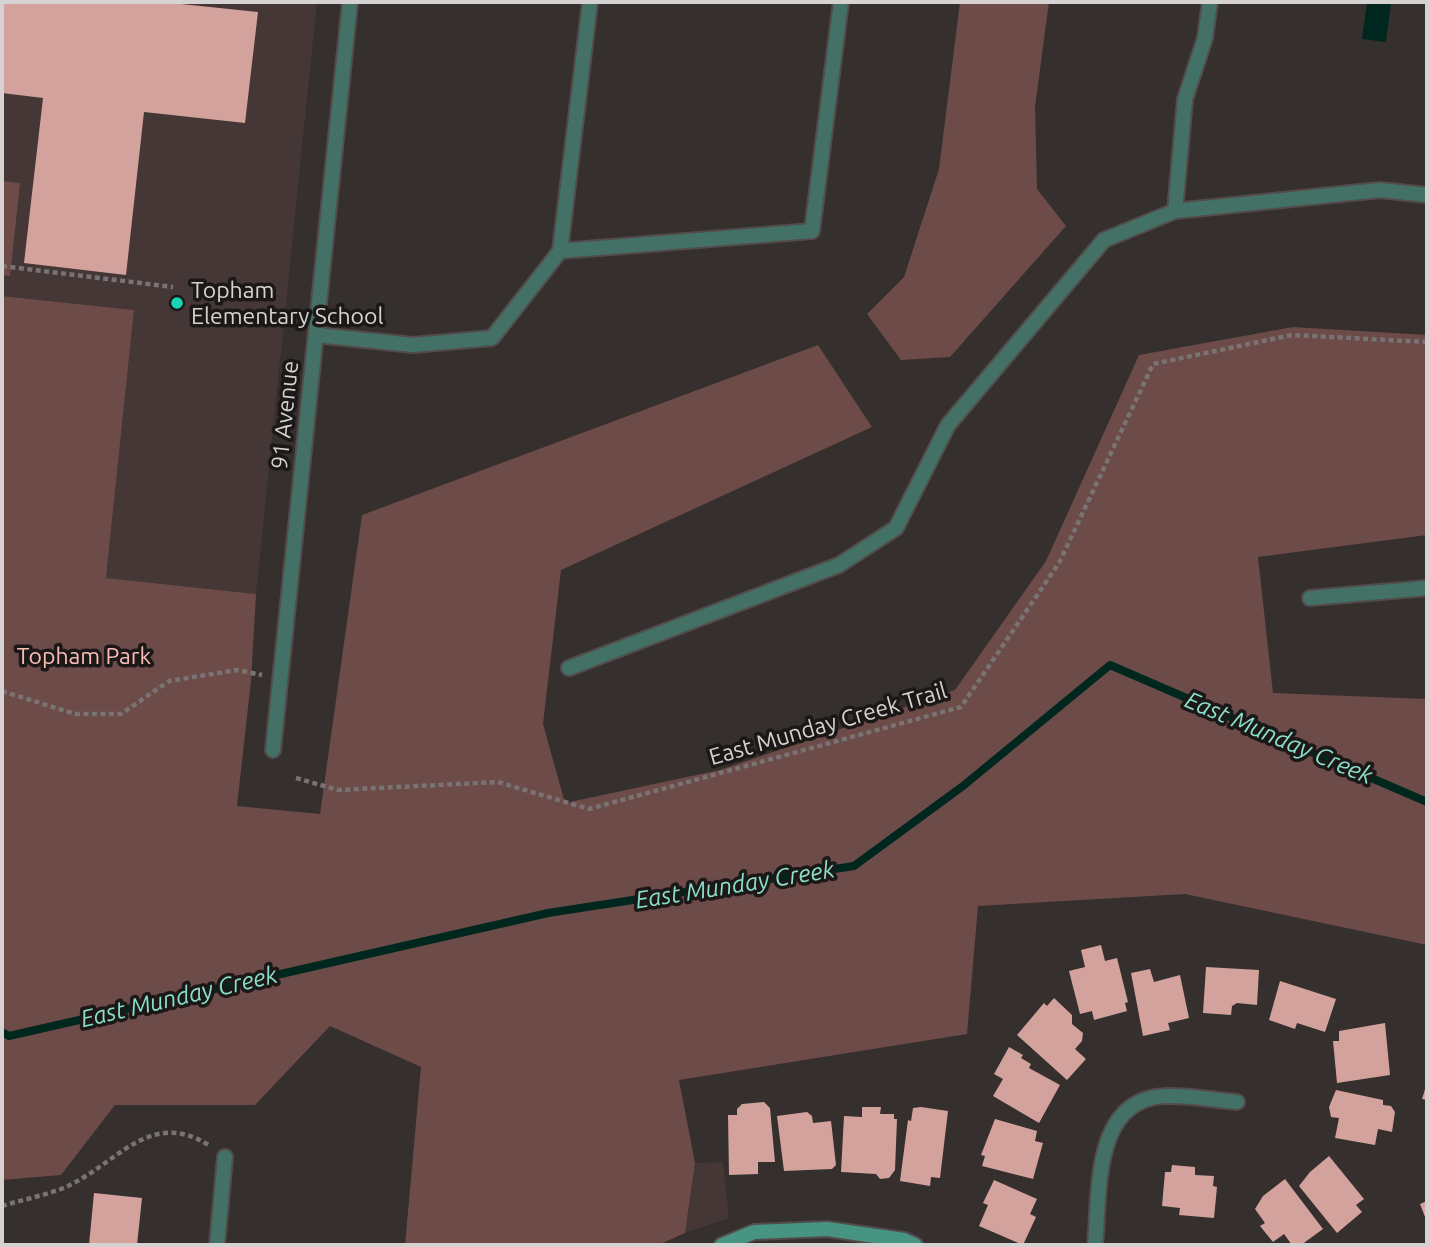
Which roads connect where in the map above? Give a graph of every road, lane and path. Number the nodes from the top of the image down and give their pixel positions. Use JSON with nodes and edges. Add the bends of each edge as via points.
{"nodes":[{"id":1,"x":350,"y":2,"type":"edge"},
{"id":2,"x":590,"y":2,"type":"edge"},
{"id":3,"x":841,"y":2,"type":"edge"},
{"id":4,"x":1210,"y":2,"type":"edge"},
{"id":5,"x":1427,"y":195,"type":"edge"},
{"id":6,"x":1175,"y":211,"type":"junction"},
{"id":7,"x":560,"y":251,"type":"junction"},
{"id":8,"x":2,"y":266,"type":"edge"},
{"id":9,"x":173,"y":287,"type":"dead end"},
{"id":10,"x":316,"y":335,"type":"junction"},
{"id":11,"x":1427,"y":342,"type":"edge"},
{"id":12,"x":1427,"y":588,"type":"edge"},
{"id":13,"x":1310,"y":598,"type":"dead end"},
{"id":14,"x":569,"y":668,"type":"dead end"},
{"id":15,"x":280,"y":678,"type":"junction"},
{"id":16,"x":2,"y":691,"type":"edge"},
{"id":17,"x":273,"y":750,"type":"dead end"},
{"id":18,"x":296,"y":778,"type":"dead end"},
{"id":19,"x":1237,"y":1102,"type":"dead end"},
{"id":20,"x":225,"y":1157,"type":"joint"},
{"id":21,"x":2,"y":1206,"type":"edge"},
{"id":22,"x":216,"y":1245,"type":"edge"},
{"id":23,"x":723,"y":1245,"type":"edge"},
{"id":24,"x":915,"y":1245,"type":"edge"},
{"id":25,"x":1095,"y":1245,"type":"edge"}],
"edges":[{"from":1,"to":10,"type":"street","name":"91 Avenue"},
{"from":2,"to":7,"type":"street"},
{"from":3,"to":7,"type":"street","via":[[812,231]]},
{"from":4,"to":6,"type":"street","via":[[1205,38],[1185,99]]},
{"from":5,"to":6,"type":"street","via":[[1380,190]]},
{"from":6,"to":14,"type":"street","via":[[1104,240],[948,425],[896,528],[839,565]]},
{"from":7,"to":10,"type":"street","via":[[492,338],[413,345]]},
{"from":8,"to":9,"type":"path"},
{"from":10,"to":15,"type":"street","name":"91 Avenue"},
{"from":11,"to":18,"type":"path","name":"East Munday Creek Trail","via":[[1292,335],[1153,365],[1059,563],[961,707],[589,809],[498,782],[338,790]]},
{"from":12,"to":13,"type":"street"},
{"from":15,"to":16,"type":"path","via":[[237,670],[169,681],[121,714],[75,714]]},
{"from":15,"to":17,"type":"street","name":"91 Avenue"},
{"from":19,"to":25,"type":"street","via":[[1165,1096],[1132,1105],[1119,1117],[1106,1147]]},
{"from":20,"to":21,"type":"path","via":[[195,1137],[155,1132],[69,1186]]},
{"from":20,"to":22,"type":"street"},
{"from":23,"to":24,"type":"street","via":[[754,1232],[827,1229]]}]}
